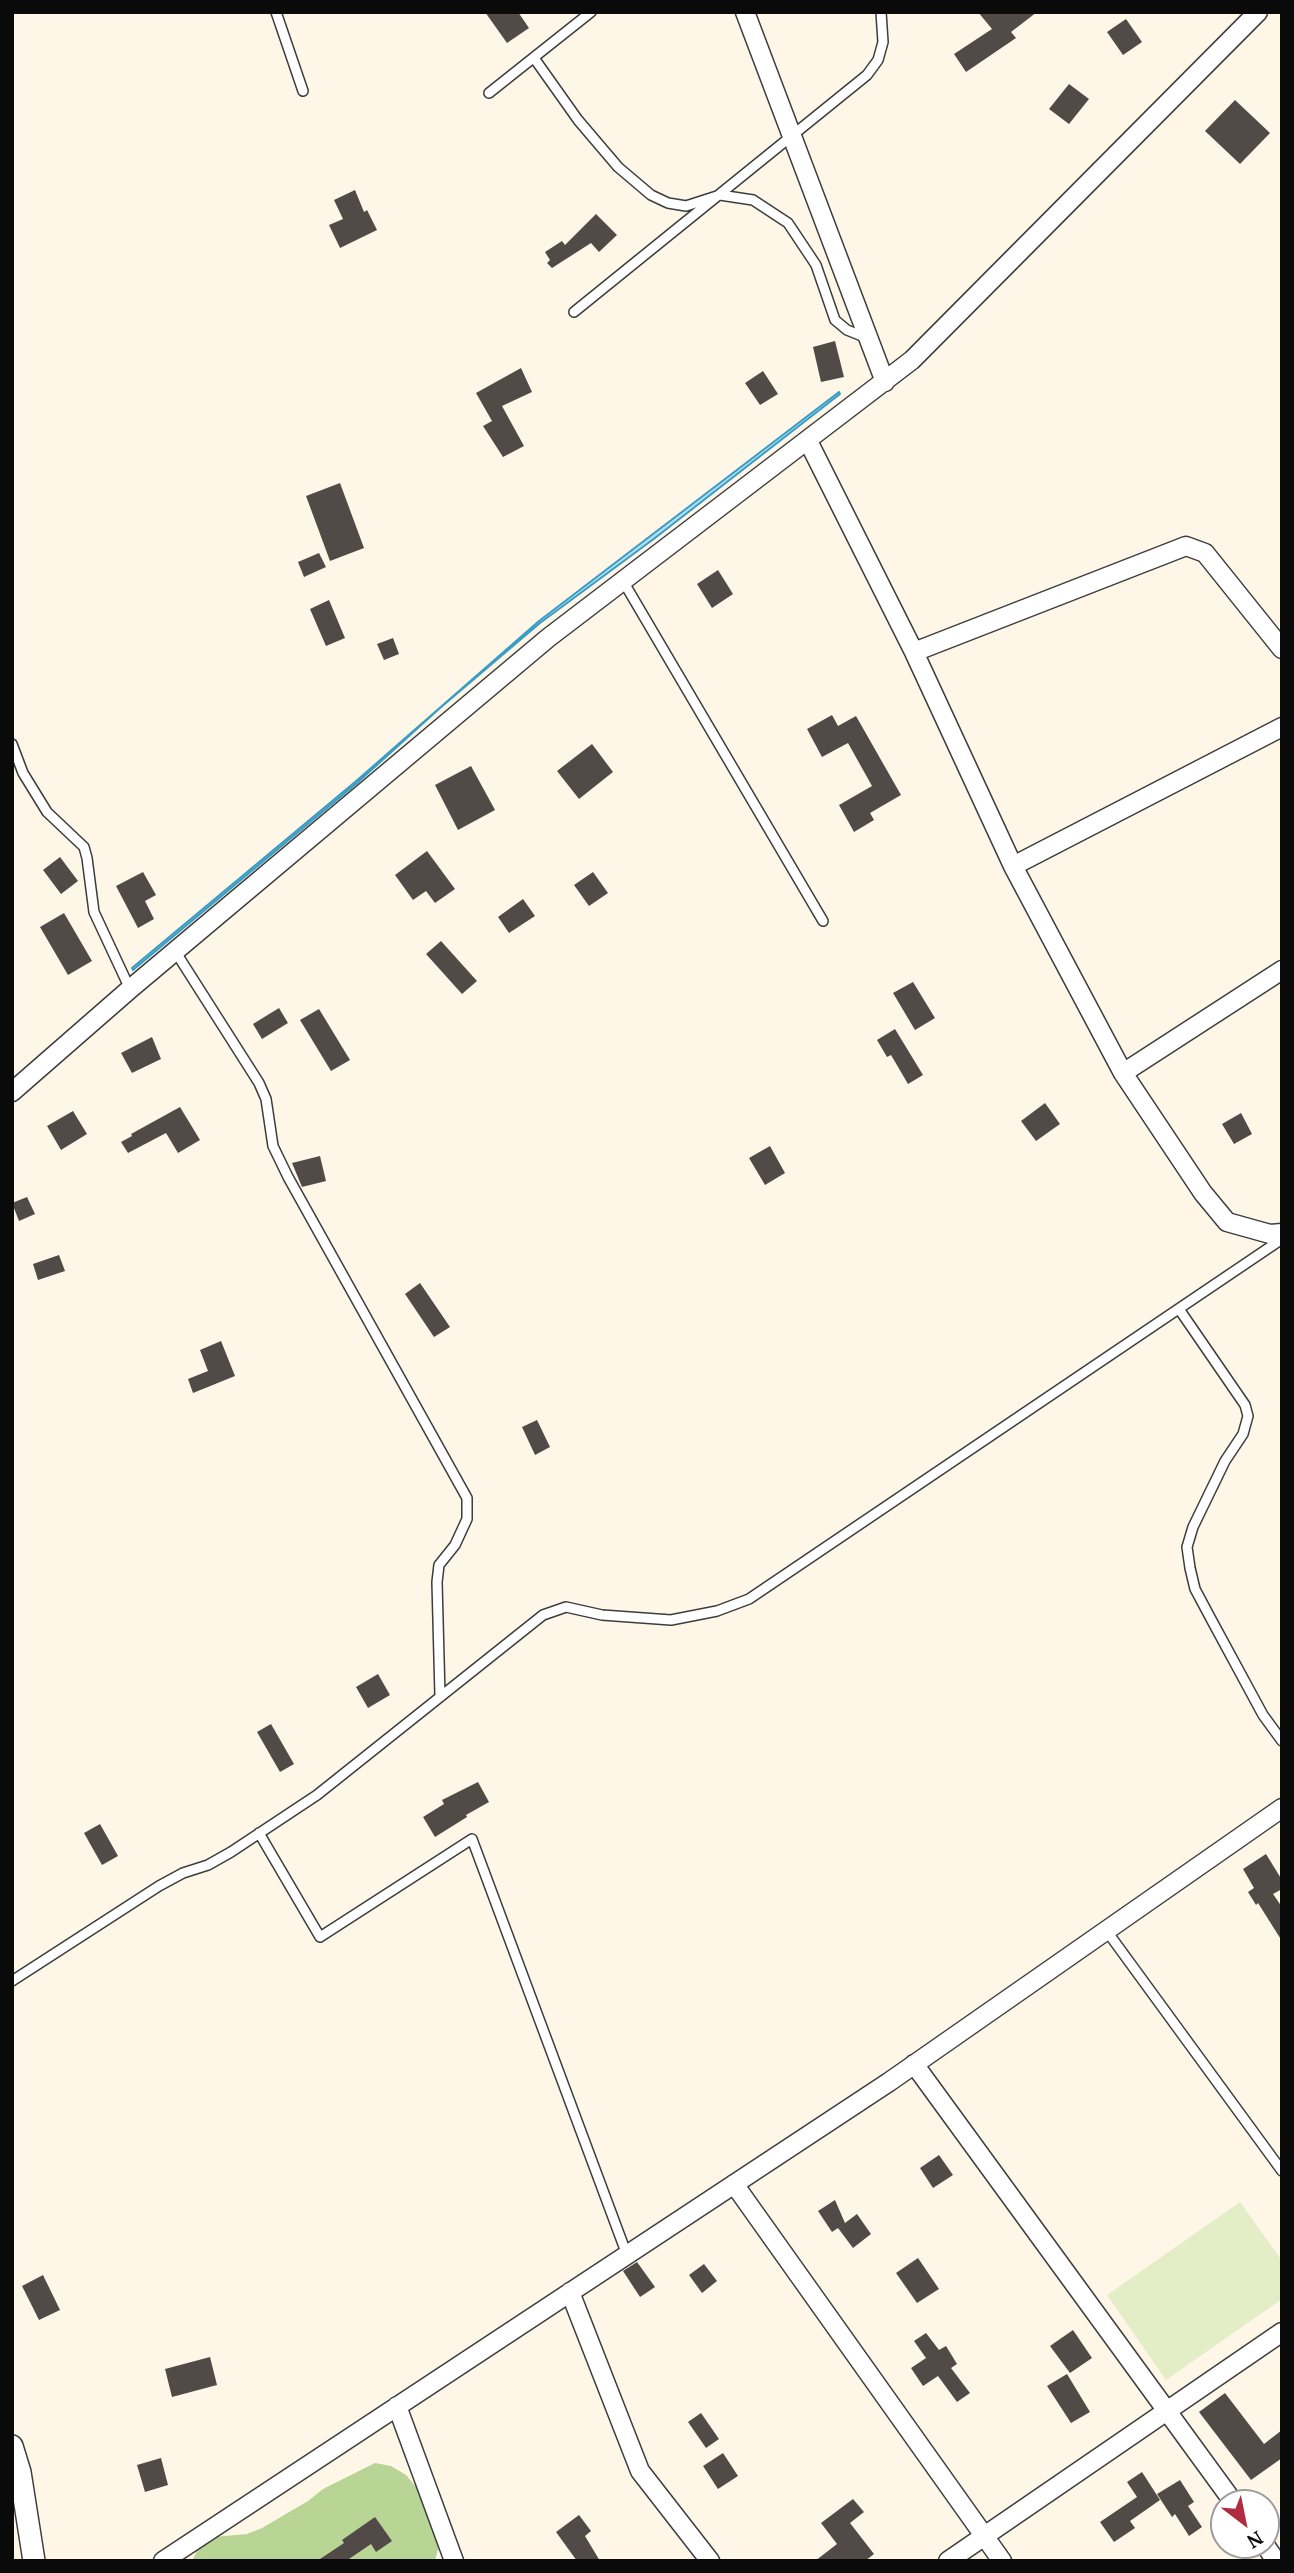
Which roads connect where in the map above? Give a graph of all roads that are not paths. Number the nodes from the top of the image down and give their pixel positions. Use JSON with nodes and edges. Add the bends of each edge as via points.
{"nodes":[{"id":1,"x":276,"y":12,"type":"edge"},
{"id":2,"x":591,"y":12,"type":"edge"},
{"id":3,"x":745,"y":12,"type":"edge"},
{"id":4,"x":881,"y":12,"type":"edge"},
{"id":5,"x":1258,"y":12,"type":"edge"},
{"id":6,"x":534,"y":58,"type":"junction"},
{"id":7,"x":303,"y":91,"type":"dead end"},
{"id":8,"x":489,"y":93,"type":"dead end"},
{"id":9,"x":793,"y":136,"type":"junction"},
{"id":10,"x":720,"y":195,"type":"junction"},
{"id":11,"x":574,"y":312,"type":"dead end"},
{"id":12,"x":869,"y":339,"type":"junction"},
{"id":13,"x":885,"y":382,"type":"junction"},
{"id":14,"x":808,"y":441,"type":"junction"},
{"id":15,"x":623,"y":582,"type":"junction"},
{"id":16,"x":1282,"y":649,"type":"edge"},
{"id":17,"x":914,"y":652,"type":"junction"},
{"id":18,"x":1282,"y":727,"type":"edge"},
{"id":19,"x":12,"y":744,"type":"edge"},
{"id":20,"x":1013,"y":866,"type":"junction"},
{"id":21,"x":823,"y":921,"type":"dead end"},
{"id":22,"x":175,"y":951,"type":"junction"},
{"id":23,"x":1282,"y":970,"type":"edge"},
{"id":24,"x":130,"y":989,"type":"junction"},
{"id":25,"x":1123,"y":1073,"type":"junction"},
{"id":26,"x":12,"y":1091,"type":"edge"},
{"id":27,"x":1282,"y":1233,"type":"edge"},
{"id":28,"x":1282,"y":1239,"type":"edge"},
{"id":29,"x":1179,"y":1309,"type":"junction"},
{"id":30,"x":440,"y":1696,"type":"junction"},
{"id":31,"x":1282,"y":1741,"type":"edge"},
{"id":32,"x":1282,"y":1808,"type":"edge"},
{"id":33,"x":259,"y":1833,"type":"junction"},
{"id":34,"x":1106,"y":1930,"type":"junction"},
{"id":35,"x":12,"y":1981,"type":"edge"},
{"id":36,"x":914,"y":2064,"type":"junction"},
{"id":37,"x":1282,"y":2171,"type":"edge"},
{"id":38,"x":734,"y":2184,"type":"junction"},
{"id":39,"x":627,"y":2255,"type":"junction"},
{"id":40,"x":570,"y":2292,"type":"junction"},
{"id":41,"x":1282,"y":2332,"type":"edge"},
{"id":42,"x":397,"y":2406,"type":"junction"},
{"id":43,"x":1167,"y":2411,"type":"junction"},
{"id":44,"x":12,"y":2446,"type":"edge"},
{"id":45,"x":1224,"y":2489,"type":"edge"},
{"id":46,"x":984,"y":2536,"type":"junction"},
{"id":47,"x":34,"y":2561,"type":"edge"},
{"id":48,"x":163,"y":2561,"type":"edge"},
{"id":49,"x":454,"y":2561,"type":"edge"},
{"id":50,"x":710,"y":2561,"type":"edge"},
{"id":51,"x":948,"y":2561,"type":"edge"},
{"id":52,"x":1002,"y":2561,"type":"edge"}],
"edges":[{"from":1,"to":7,"type":"lane"},
{"from":2,"to":6,"type":"lane"},
{"from":3,"to":9,"type":"street"},
{"from":4,"to":9,"type":"lane","via":[[883,42],[878,60],[867,75]]},
{"from":5,"to":13,"type":"street"},
{"from":6,"to":8,"type":"lane"},
{"from":6,"to":10,"type":"lane","via":[[618,167],[651,195],[686,206]]},
{"from":9,"to":10,"type":"lane"},
{"from":9,"to":12,"type":"street"},
{"from":10,"to":11,"type":"lane"},
{"from":10,"to":12,"type":"lane","via":[[753,200],[788,223],[816,265],[835,320]]},
{"from":12,"to":13,"type":"street"},
{"from":13,"to":14,"type":"street"},
{"from":14,"to":15,"type":"street"},
{"from":14,"to":17,"type":"street"},
{"from":15,"to":21,"type":"lane"},
{"from":15,"to":22,"type":"street","via":[[548,638]]},
{"from":16,"to":17,"type":"street","via":[[1205,552],[1186,546]]},
{"from":17,"to":20,"type":"street"},
{"from":18,"to":20,"type":"street"},
{"from":19,"to":24,"type":"lane","via":[[23,774],[47,812],[84,847],[94,912]]},
{"from":20,"to":25,"type":"street"},
{"from":22,"to":24,"type":"street"},
{"from":22,"to":30,"type":"lane","via":[[259,1083],[273,1146],[288,1177],[467,1498],[467,1519],[439,1565]]},
{"from":23,"to":25,"type":"street"},
{"from":24,"to":26,"type":"street"},
{"from":25,"to":27,"type":"street","via":[[1227,1222]]},
{"from":28,"to":29,"type":"lane"},
{"from":29,"to":30,"type":"lane","via":[[749,1599],[671,1620],[602,1615],[566,1607],[543,1615]]},
{"from":29,"to":31,"type":"lane","via":[[1248,1416],[1193,1527],[1187,1547],[1192,1578],[1256,1703]]},
{"from":30,"to":33,"type":"lane","via":[[317,1795]]},
{"from":32,"to":34,"type":"street"},
{"from":33,"to":35,"type":"lane","via":[[208,1865],[159,1886]]},
{"from":33,"to":39,"type":"lane","via":[[320,1937],[471,1839]]},
{"from":34,"to":36,"type":"street"},
{"from":34,"to":37,"type":"lane"},
{"from":36,"to":38,"type":"street"},
{"from":36,"to":43,"type":"street"},
{"from":38,"to":39,"type":"street"},
{"from":38,"to":46,"type":"street"},
{"from":39,"to":40,"type":"street"},
{"from":40,"to":42,"type":"street"},
{"from":40,"to":50,"type":"street","via":[[640,2471]]},
{"from":41,"to":43,"type":"street"},
{"from":42,"to":48,"type":"street"},
{"from":42,"to":49,"type":"street"},
{"from":43,"to":45,"type":"street"},
{"from":43,"to":46,"type":"street"},
{"from":44,"to":47,"type":"street"},
{"from":46,"to":51,"type":"street"},
{"from":46,"to":52,"type":"street"}]}
